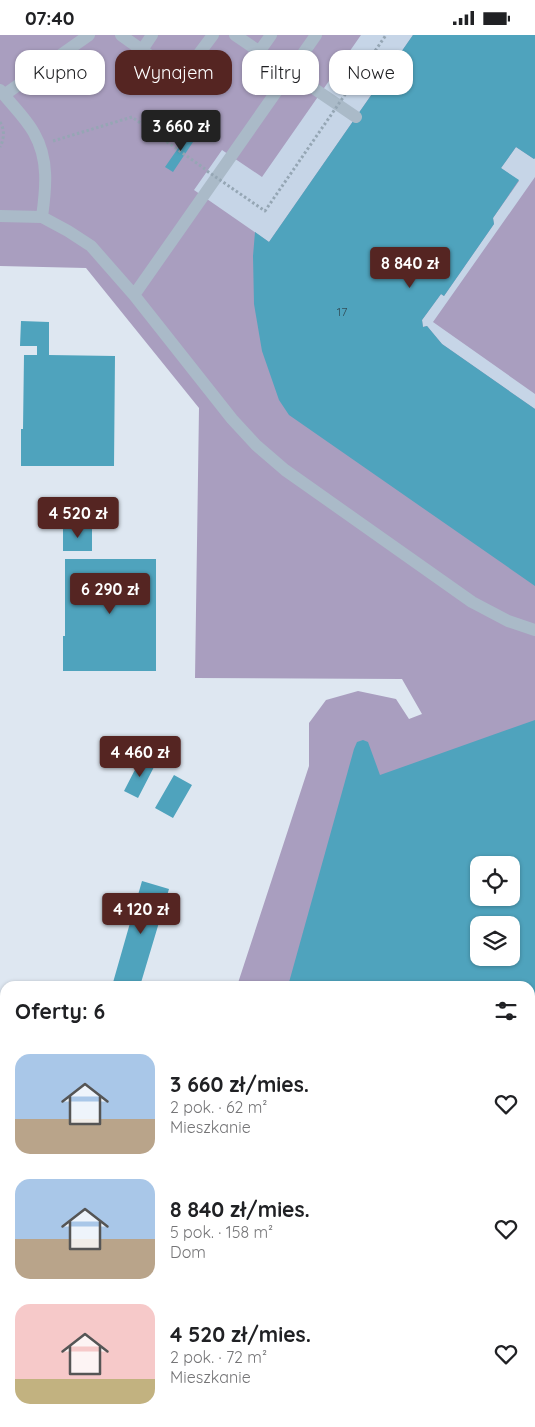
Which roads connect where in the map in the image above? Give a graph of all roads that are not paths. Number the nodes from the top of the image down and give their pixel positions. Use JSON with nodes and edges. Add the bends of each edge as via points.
{"nodes":[{"id":1,"x":88,"y":35,"type":"edge"},
{"id":2,"x":121,"y":35,"type":"edge"},
{"id":3,"x":152,"y":35,"type":"edge"},
{"id":4,"x":213,"y":35,"type":"edge"},
{"id":5,"x":235,"y":35,"type":"edge"},
{"id":6,"x":271,"y":35,"type":"edge"},
{"id":7,"x":316,"y":35,"type":"edge"},
{"id":8,"x":142,"y":50,"type":"joint"},
{"id":9,"x":202,"y":50,"type":"edge"},
{"id":10,"x":256,"y":50,"type":"edge"},
{"id":11,"x":260,"y":50,"type":"edge"},
{"id":12,"x":305,"y":50,"type":"edge"},
{"id":13,"x":319,"y":92,"type":"edge"},
{"id":14,"x":2,"y":93,"type":"edge"},
{"id":15,"x":274,"y":95,"type":"edge"},
{"id":16,"x":356,"y":117,"type":"dead end"},
{"id":17,"x":0,"y":216,"type":"edge"},
{"id":18,"x":42,"y":217,"type":"junction"},
{"id":19,"x":134,"y":295,"type":"junction"},
{"id":20,"x":535,"y":630,"type":"edge"}],
"edges":[{"from":1,"to":14,"type":"street"},
{"from":2,"to":8,"type":"street"},
{"from":3,"to":8,"type":"street"},
{"from":4,"to":9,"type":"street"},
{"from":5,"to":10,"type":"street"},
{"from":6,"to":11,"type":"street"},
{"from":7,"to":12,"type":"street"},
{"from":13,"to":16,"type":"street"},
{"from":14,"to":18,"type":"street","via":[[34,132],[40,145],[45,167]]},
{"from":15,"to":19,"type":"street"},
{"from":17,"to":18,"type":"street"},
{"from":18,"to":19,"type":"street","via":[[91,246]]},
{"from":19,"to":20,"type":"street","via":[[232,419],[285,470],[472,602],[508,621]]}]}
